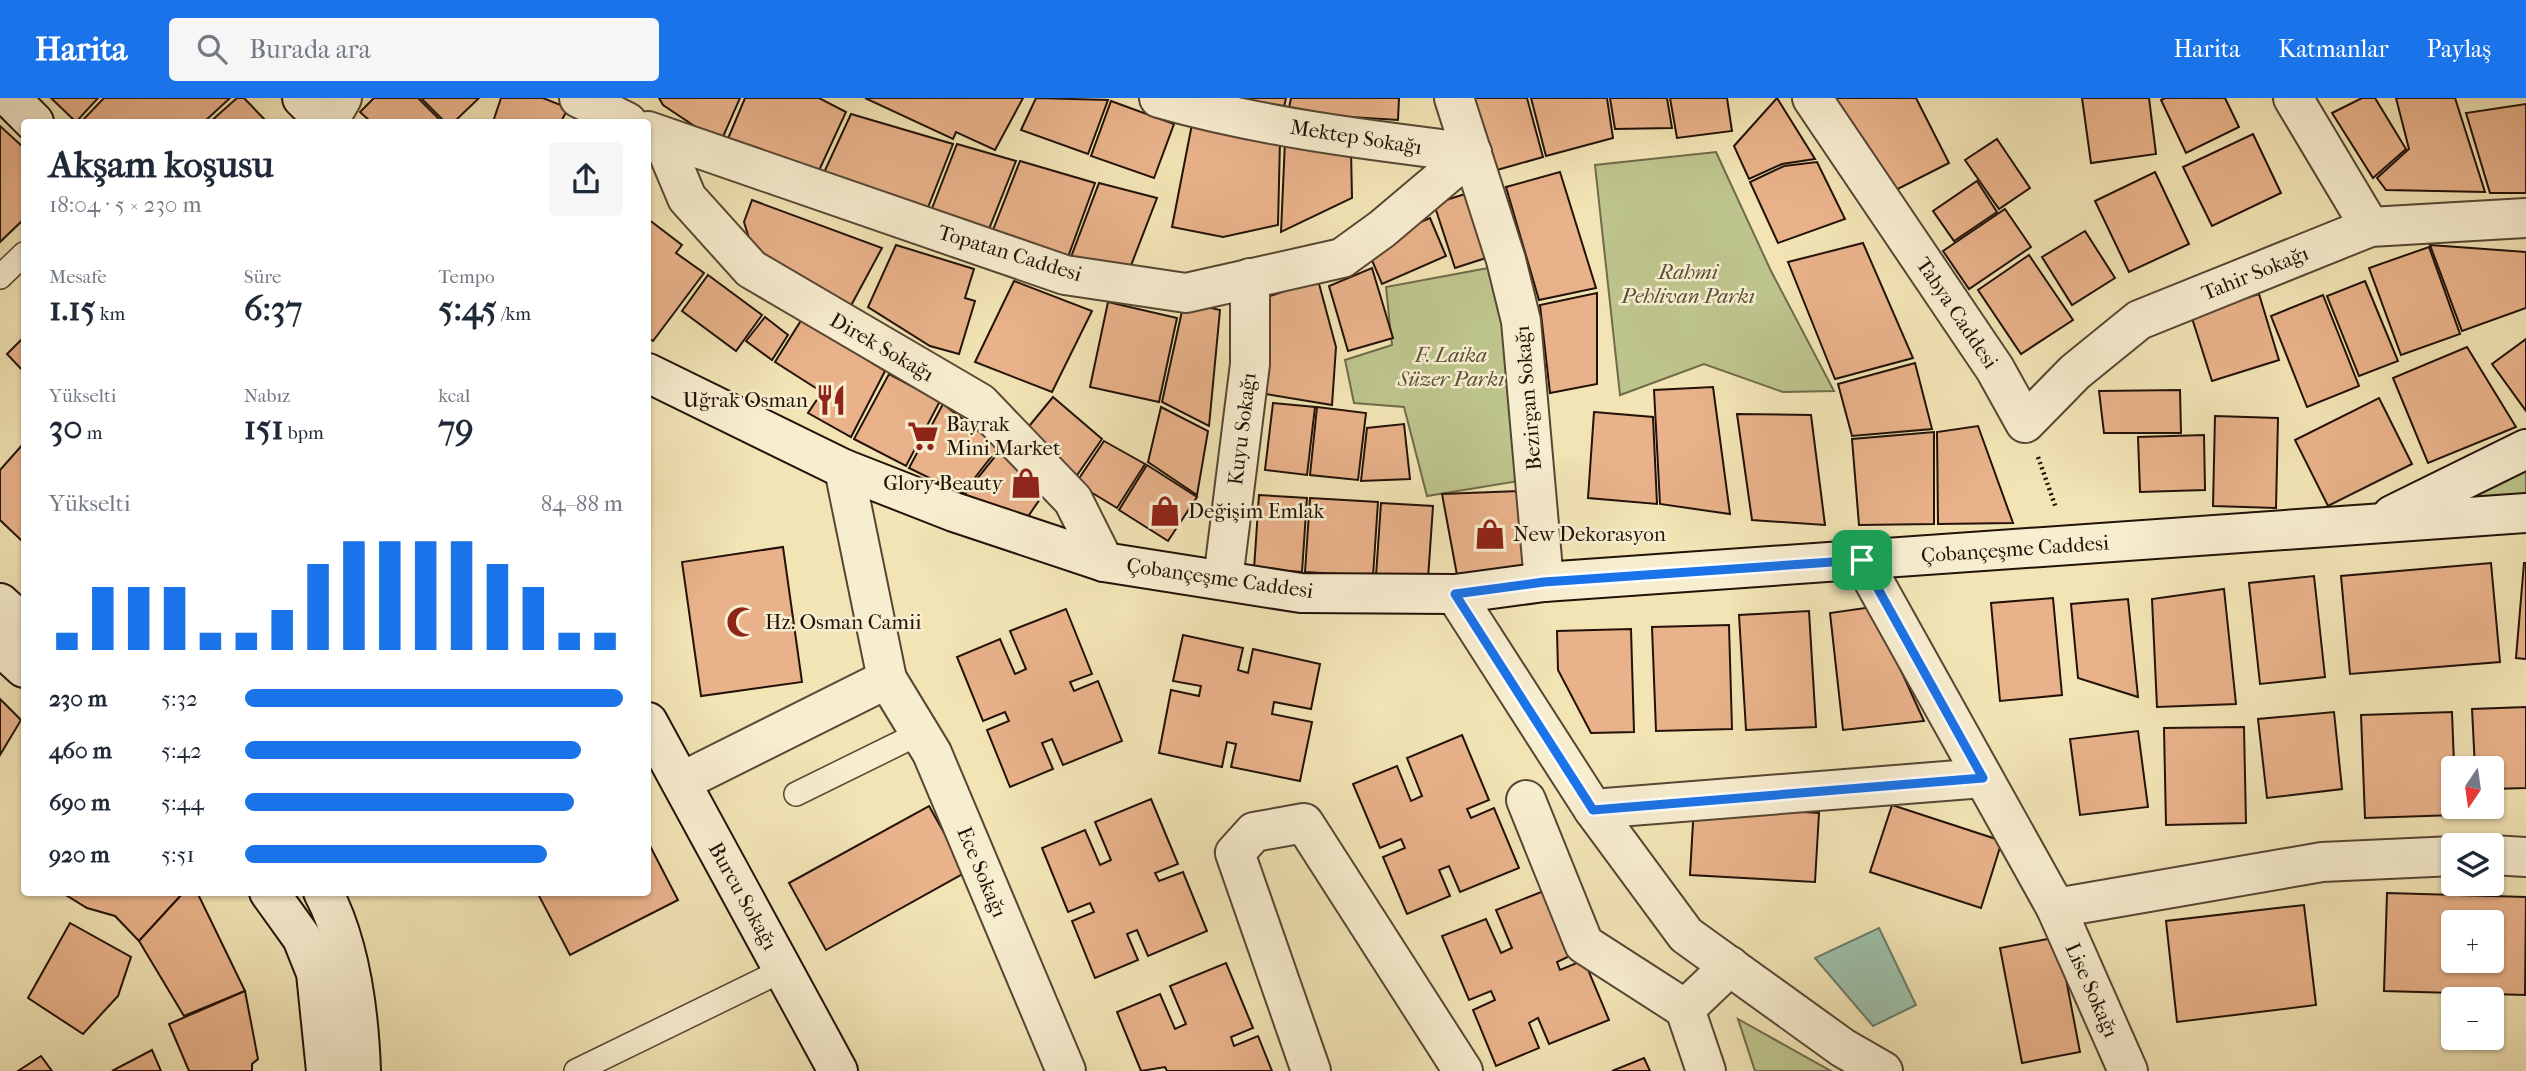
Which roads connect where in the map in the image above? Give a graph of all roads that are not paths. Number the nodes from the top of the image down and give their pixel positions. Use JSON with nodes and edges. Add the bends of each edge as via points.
{"nodes":[{"id":1,"x":10,"y":98,"type":"edge"},
{"id":2,"x":302,"y":98,"type":"edge"},
{"id":3,"x":342,"y":98,"type":"edge"},
{"id":4,"x":579,"y":98,"type":"edge"},
{"id":5,"x":637,"y":98,"type":"edge"},
{"id":6,"x":1159,"y":98,"type":"edge"},
{"id":7,"x":1454,"y":98,"type":"edge"},
{"id":8,"x":1812,"y":98,"type":"edge"},
{"id":9,"x":2293,"y":98,"type":"edge"},
{"id":10,"x":31,"y":119,"type":"edge"},
{"id":11,"x":324,"y":119,"type":"edge"},
{"id":12,"x":329,"y":119,"type":"edge"},
{"id":13,"x":624,"y":119,"type":"edge"},
{"id":14,"x":641,"y":119,"type":"edge"},
{"id":15,"x":651,"y":131,"type":"edge"},
{"id":16,"x":651,"y":141,"type":"edge"},
{"id":17,"x":1472,"y":153,"type":"junction"},
{"id":18,"x":2526,"y":218,"type":"edge"},
{"id":19,"x":2370,"y":227,"type":"junction"},
{"id":20,"x":21,"y":257,"type":"edge"},
{"id":21,"x":0,"y":277,"type":"edge"},
{"id":22,"x":1250,"y":278,"type":"junction"},
{"id":23,"x":651,"y":374,"type":"edge"},
{"id":24,"x":2025,"y":423,"type":"joint"},
{"id":25,"x":2526,"y":449,"type":"edge"},
{"id":26,"x":844,"y":469,"type":"junction"},
{"id":27,"x":2526,"y":513,"type":"edge"},
{"id":28,"x":2375,"y":524,"type":"junction"},
{"id":29,"x":1862,"y":560,"type":"junction"},
{"id":30,"x":1104,"y":562,"type":"junction"},
{"id":31,"x":1223,"y":580,"type":"junction"},
{"id":32,"x":1544,"y":582,"type":"junction"},
{"id":33,"x":1455,"y":594,"type":"junction"},
{"id":34,"x":0,"y":603,"type":"edge"},
{"id":35,"x":21,"y":622,"type":"edge"},
{"id":36,"x":0,"y":646,"type":"edge"},
{"id":37,"x":21,"y":665,"type":"edge"},
{"id":38,"x":887,"y":679,"type":"junction"},
{"id":39,"x":651,"y":727,"type":"edge"},
{"id":40,"x":920,"y":733,"type":"junction"},
{"id":41,"x":1983,"y":778,"type":"junction"},
{"id":42,"x":681,"y":782,"type":"junction"},
{"id":43,"x":796,"y":794,"type":"dead end"},
{"id":44,"x":1526,"y":800,"type":"dead end"},
{"id":45,"x":1593,"y":810,"type":"junction"},
{"id":46,"x":2504,"y":856,"type":"edge"},
{"id":47,"x":2441,"y":857,"type":"edge"},
{"id":48,"x":2526,"y":857,"type":"edge"},
{"id":49,"x":272,"y":896,"type":"edge"},
{"id":50,"x":325,"y":896,"type":"edge"},
{"id":51,"x":2056,"y":908,"type":"junction"},
{"id":52,"x":1730,"y":966,"type":"junction"},
{"id":53,"x":783,"y":970,"type":"junction"},
{"id":54,"x":1685,"y":1009,"type":"junction"},
{"id":55,"x":326,"y":1071,"type":"edge"},
{"id":56,"x":360,"y":1071,"type":"edge"},
{"id":57,"x":576,"y":1071,"type":"edge"},
{"id":58,"x":838,"y":1071,"type":"edge"},
{"id":59,"x":1066,"y":1071,"type":"edge"},
{"id":60,"x":1311,"y":1071,"type":"edge"},
{"id":61,"x":1463,"y":1071,"type":"edge"},
{"id":62,"x":1706,"y":1071,"type":"edge"},
{"id":63,"x":1883,"y":1071,"type":"edge"},
{"id":64,"x":2128,"y":1071,"type":"edge"}],
"edges":[{"from":1,"to":10,"type":"street"},
{"from":2,"to":11,"type":"street"},
{"from":3,"to":12,"type":"street"},
{"from":4,"to":13,"type":"street","name":"Topatan Caddesi"},
{"from":5,"to":14,"type":"street"},
{"from":6,"to":17,"type":"street","name":"Mektep Sokağı","via":[[1345,137]]},
{"from":7,"to":17,"type":"street","name":"Bezirgan Sokağı"},
{"from":8,"to":24,"type":"street","name":"Tabya Caddesi","via":[[1995,369]]},
{"from":9,"to":19,"type":"street"},
{"from":15,"to":22,"type":"street","name":"Topatan Caddesi","via":[[1065,275],[1186,293]]},
{"from":16,"to":30,"type":"street","name":"Direk Sokağı","via":[[687,198],[751,269],[980,403],[1073,500]]},
{"from":17,"to":22,"type":"street","name":"Topatan Caddesi","via":[[1342,258]]},
{"from":17,"to":32,"type":"street","name":"Bezirgan Sokağı","via":[[1521,321]]},
{"from":18,"to":19,"type":"street","name":"Tahir Sokağı"},
{"from":19,"to":24,"type":"street","name":"Tahir Sokağı","via":[[2139,320],[2075,372]]},
{"from":20,"to":21,"type":"lane"},
{"from":22,"to":31,"type":"street","name":"Kuyu Sokağı","via":[[1250,364]]},
{"from":23,"to":26,"type":"street","name":"Çobançeşme Caddesi"},
{"from":25,"to":28,"type":"street","name":"Çobançeşme Caddesi"},
{"from":26,"to":30,"type":"street","name":"Çobançeşme Caddesi"},
{"from":26,"to":38,"type":"street","name":"Ece Sokağı"},
{"from":27,"to":28,"type":"street","name":"Çobançeşme Caddesi"},
{"from":28,"to":29,"type":"street","name":"Çobançeşme Caddesi"},
{"from":29,"to":32,"type":"street","name":"Çobançeşme Caddesi"},
{"from":29,"to":41,"type":"street","name":"Lise Sokağı"},
{"from":30,"to":31,"type":"street","name":"Çobançeşme Caddesi"},
{"from":31,"to":33,"type":"street","name":"Çobançeşme Caddesi","via":[[1301,593]]},
{"from":32,"to":33,"type":"street","name":"Çobançeşme Caddesi"},
{"from":33,"to":45,"type":"street"},
{"from":34,"to":35,"type":"street"},
{"from":36,"to":37,"type":"street"},
{"from":38,"to":40,"type":"street","name":"Ece Sokağı"},
{"from":38,"to":42,"type":"street"},
{"from":39,"to":42,"type":"street","name":"Burcu Sokağı"},
{"from":40,"to":43,"type":"lane"},
{"from":40,"to":59,"type":"street","name":"Ece Sokağı"},
{"from":41,"to":45,"type":"street"},
{"from":41,"to":51,"type":"street","name":"Lise Sokağı"},
{"from":42,"to":53,"type":"street","name":"Burcu Sokağı"},
{"from":44,"to":54,"type":"street","via":[[1584,944]]},
{"from":45,"to":52,"type":"street","via":[[1686,935]]},
{"from":46,"to":48,"type":"street"},
{"from":47,"to":51,"type":"street","via":[[2322,862]]},
{"from":49,"to":55,"type":"street","via":[[302,938],[316,973]]},
{"from":50,"to":56,"type":"street","via":[[351,975]]},
{"from":51,"to":64,"type":"street","name":"Lise Sokağı"},
{"from":52,"to":54,"type":"street"},
{"from":52,"to":63,"type":"street","via":[[1843,1048]]},
{"from":53,"to":57,"type":"lane"},
{"from":53,"to":58,"type":"street","name":"Burcu Sokağı"},
{"from":54,"to":62,"type":"street"},
{"from":60,"to":61,"type":"street","via":[[1235,853],[1254,832],[1304,823]]}]}
